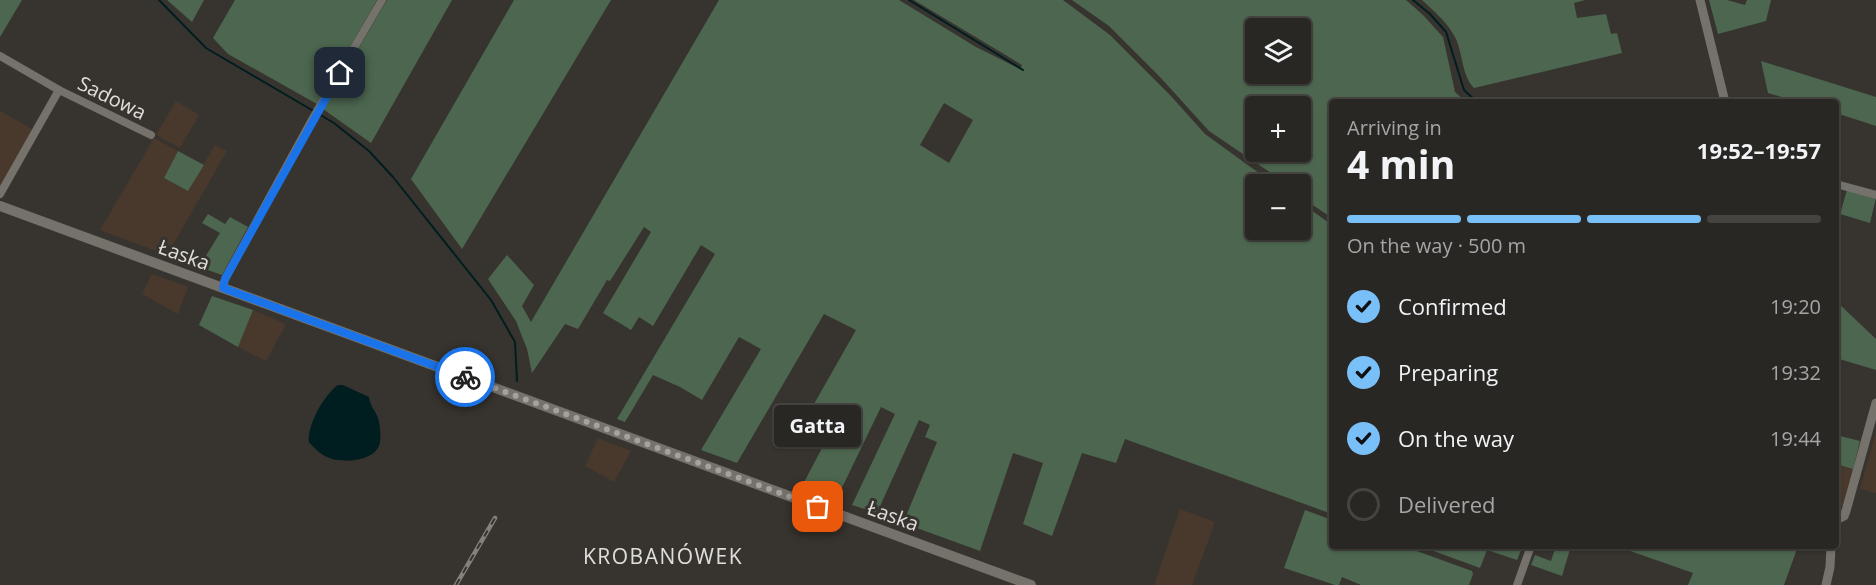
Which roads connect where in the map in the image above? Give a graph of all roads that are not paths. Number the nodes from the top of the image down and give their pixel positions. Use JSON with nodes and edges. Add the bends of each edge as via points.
{"nodes":[{"id":1,"x":382,"y":0,"type":"edge"},
{"id":2,"x":1700,"y":0,"type":"edge"},
{"id":3,"x":0,"y":56,"type":"edge"},
{"id":4,"x":59,"y":90,"type":"junction"},
{"id":5,"x":1724,"y":99,"type":"edge"},
{"id":6,"x":151,"y":135,"type":"dead end"},
{"id":7,"x":1839,"y":185,"type":"edge"},
{"id":8,"x":0,"y":194,"type":"edge"},
{"id":9,"x":1876,"y":195,"type":"edge"},
{"id":10,"x":0,"y":206,"type":"edge"},
{"id":11,"x":223,"y":288,"type":"junction"},
{"id":12,"x":1876,"y":403,"type":"edge"},
{"id":13,"x":1839,"y":518,"type":"edge"},
{"id":14,"x":1530,"y":549,"type":"edge"},
{"id":15,"x":1831,"y":549,"type":"edge"},
{"id":16,"x":1031,"y":585,"type":"edge"},
{"id":17,"x":1517,"y":585,"type":"edge"},
{"id":18,"x":1826,"y":585,"type":"edge"}],
"edges":[{"from":1,"to":11,"type":"street"},
{"from":2,"to":5,"type":"street"},
{"from":3,"to":4,"type":"street","name":"Sadowa"},
{"from":4,"to":6,"type":"street","name":"Sadowa"},
{"from":4,"to":8,"type":"street","name":"Sadowa"},
{"from":7,"to":9,"type":"street"},
{"from":10,"to":11,"type":"main road","name":"Łaska"},
{"from":11,"to":16,"type":"main road","name":"Łaska"},
{"from":12,"to":13,"type":"street","via":[[1846,511]]},
{"from":14,"to":17,"type":"street"},
{"from":15,"to":18,"type":"street"}]}
